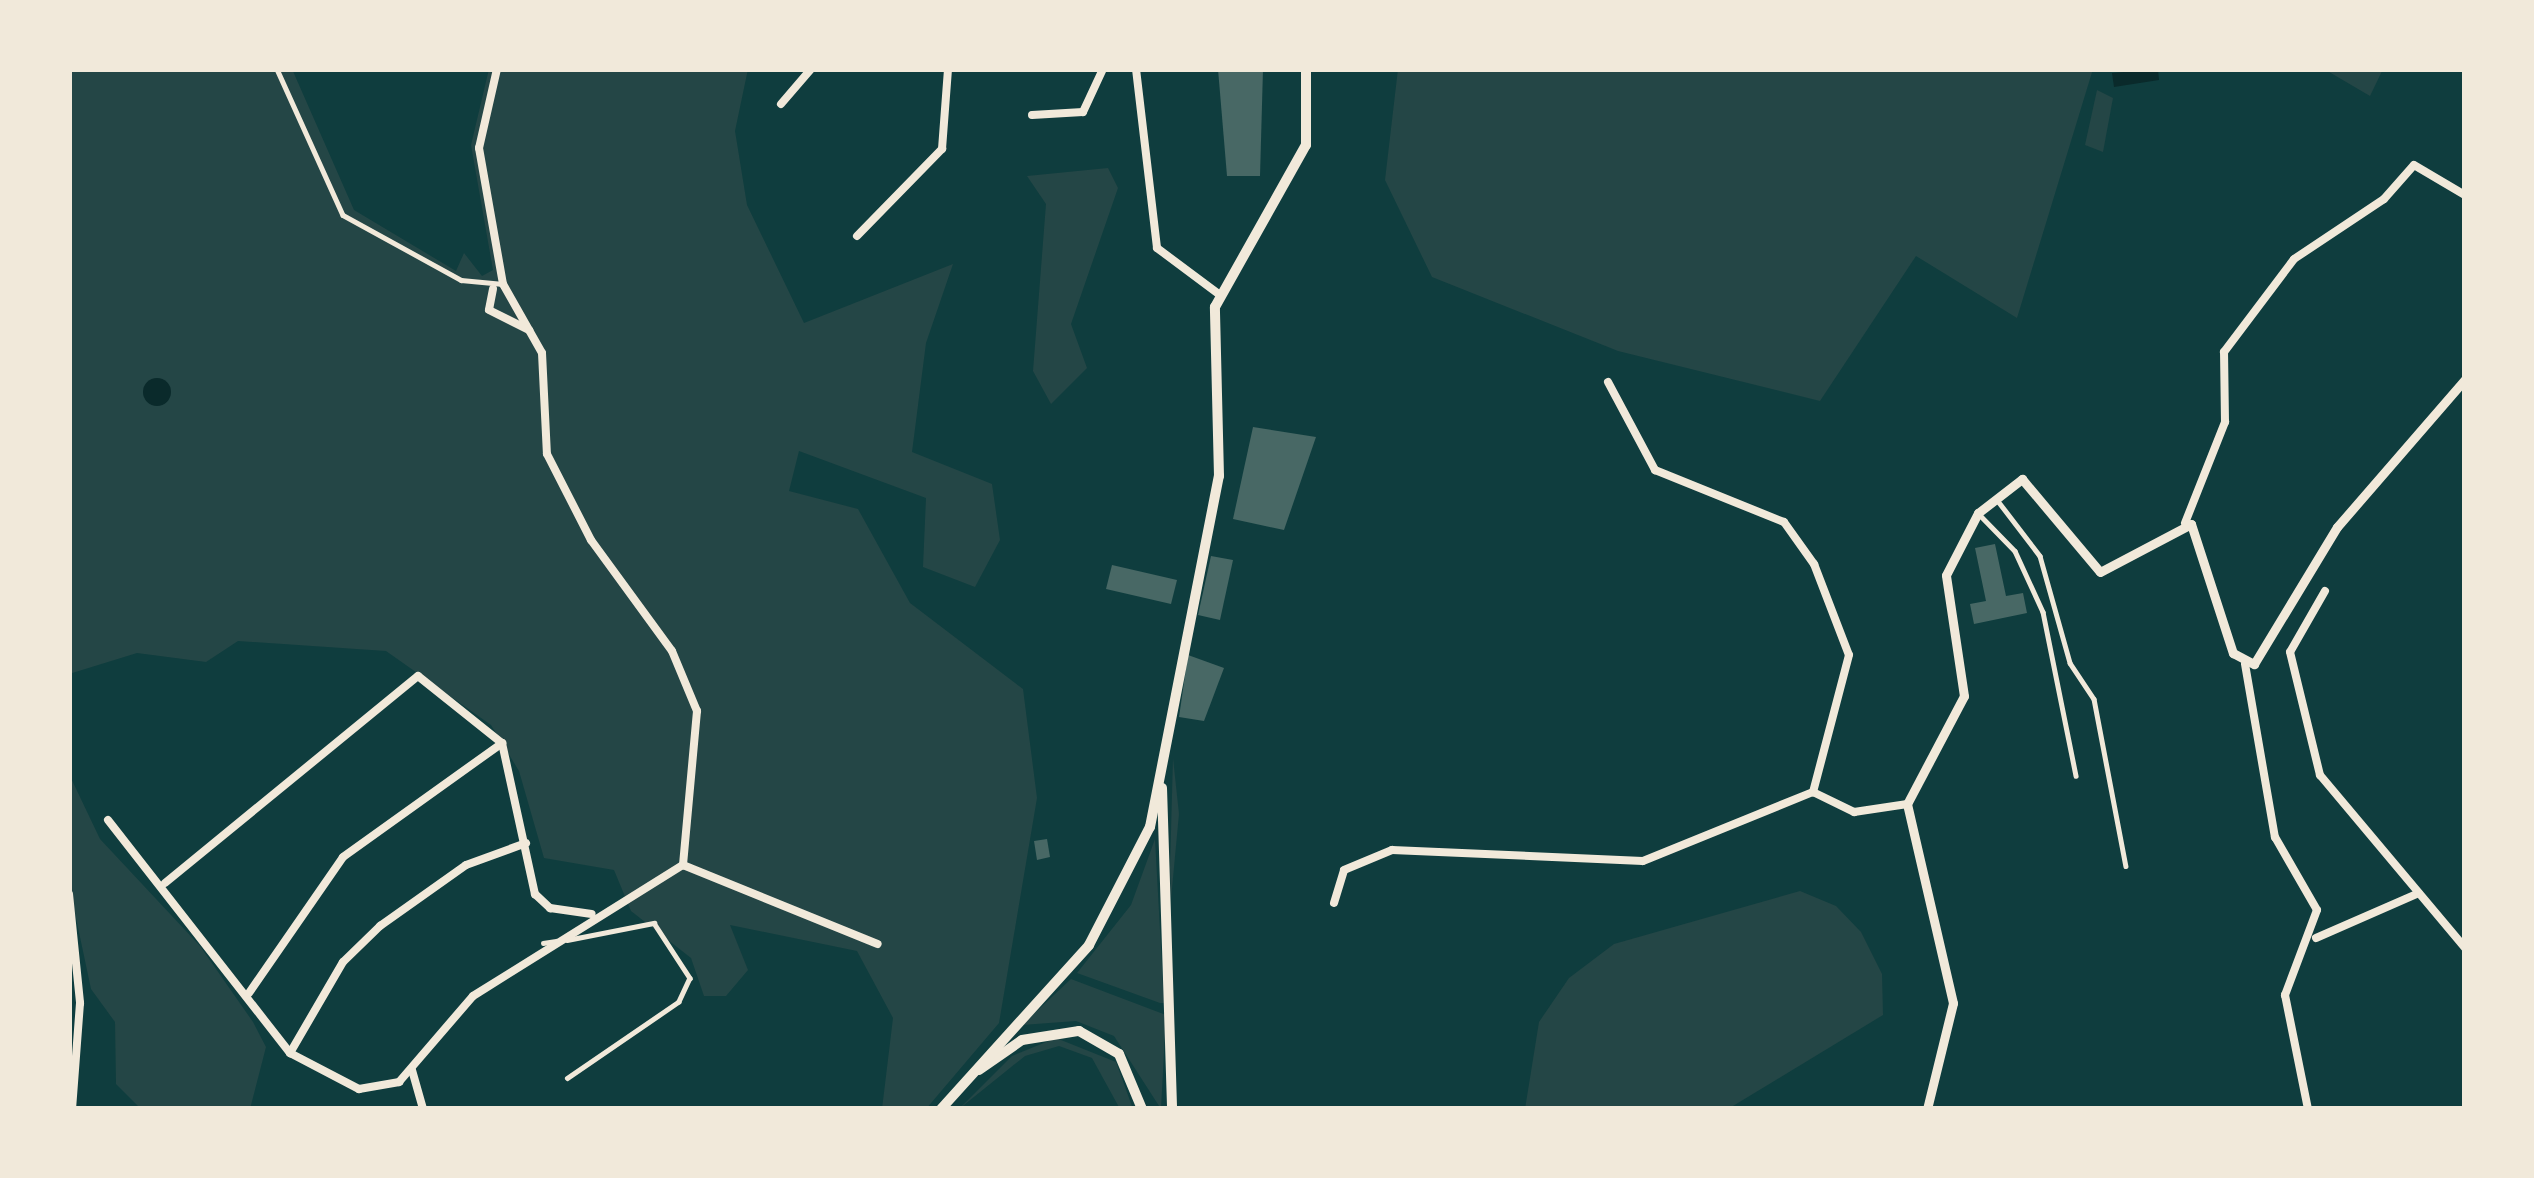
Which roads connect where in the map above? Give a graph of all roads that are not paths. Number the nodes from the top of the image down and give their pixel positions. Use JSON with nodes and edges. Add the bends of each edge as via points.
{"nodes":[{"id":1,"x":277,"y":69,"type":"edge"},
{"id":2,"x":497,"y":69,"type":"edge"},
{"id":3,"x":811,"y":69,"type":"edge"},
{"id":4,"x":948,"y":69,"type":"edge"},
{"id":5,"x":1103,"y":69,"type":"edge"},
{"id":6,"x":1136,"y":69,"type":"edge"},
{"id":7,"x":1306,"y":69,"type":"edge"},
{"id":8,"x":782,"y":104,"type":"dead end"},
{"id":9,"x":1032,"y":115,"type":"dead end"},
{"id":10,"x":2465,"y":195,"type":"edge"},
{"id":11,"x":857,"y":236,"type":"dead end"},
{"id":12,"x":498,"y":287,"type":"junction"},
{"id":13,"x":1220,"y":295,"type":"junction"},
{"id":14,"x":530,"y":330,"type":"junction"},
{"id":15,"x":2465,"y":379,"type":"edge"},
{"id":16,"x":1608,"y":382,"type":"dead end"},
{"id":17,"x":1994,"y":496,"type":"junction"},
{"id":18,"x":1978,"y":513,"type":"junction"},
{"id":19,"x":2185,"y":523,"type":"junction"},
{"id":20,"x":2325,"y":591,"type":"dead end"},
{"id":21,"x":2245,"y":664,"type":"junction"},
{"id":22,"x":502,"y":743,"type":"junction"},
{"id":23,"x":1162,"y":766,"type":"junction"},
{"id":24,"x":2076,"y":776,"type":"dead end"},
{"id":25,"x":1813,"y":792,"type":"junction"},
{"id":26,"x":1907,"y":805,"type":"junction"},
{"id":27,"x":108,"y":820,"type":"dead end"},
{"id":28,"x":526,"y":843,"type":"junction"},
{"id":29,"x":683,"y":865,"type":"junction"},
{"id":30,"x":2126,"y":866,"type":"dead end"},
{"id":31,"x":165,"y":883,"type":"junction"},
{"id":32,"x":2419,"y":893,"type":"junction"},
{"id":33,"x":69,"y":894,"type":"edge"},
{"id":34,"x":1334,"y":903,"type":"dead end"},
{"id":35,"x":593,"y":914,"type":"junction"},
{"id":36,"x":2316,"y":938,"type":"junction"},
{"id":37,"x":543,"y":943,"type":"junction"},
{"id":38,"x":878,"y":944,"type":"dead end"},
{"id":39,"x":2465,"y":948,"type":"edge"},
{"id":40,"x":249,"y":993,"type":"junction"},
{"id":41,"x":290,"y":1054,"type":"junction"},
{"id":42,"x":412,"y":1070,"type":"junction"},
{"id":43,"x":568,"y":1078,"type":"dead end"},
{"id":44,"x":962,"y":1083,"type":"junction"},
{"id":45,"x":72,"y":1109,"type":"edge"},
{"id":46,"x":423,"y":1109,"type":"edge"},
{"id":47,"x":941,"y":1109,"type":"edge"},
{"id":48,"x":1142,"y":1109,"type":"edge"},
{"id":49,"x":1172,"y":1109,"type":"edge"},
{"id":50,"x":1927,"y":1109,"type":"edge"},
{"id":51,"x":2308,"y":1109,"type":"edge"}],
"edges":[{"from":1,"to":12,"type":"lane","via":[[343,215]]},
{"from":2,"to":12,"type":"street","via":[[478,148]]},
{"from":3,"to":8,"type":"street"},
{"from":4,"to":11,"type":"street","via":[[942,149]]},
{"from":5,"to":9,"type":"street","via":[[1083,112]]},
{"from":6,"to":13,"type":"street","via":[[1157,248]]},
{"from":7,"to":13,"type":"main road","via":[[1306,145]]},
{"from":10,"to":19,"type":"street","via":[[2414,165],[2384,200],[2294,259],[2224,352],[2225,422]]},
{"from":12,"to":14,"type":"street"},
{"from":12,"to":14,"type":"street","via":[[489,310]]},
{"from":13,"to":23,"type":"main road","via":[[1211,355],[1220,463]]},
{"from":14,"to":29,"type":"street","via":[[560,490],[694,699]]},
{"from":15,"to":21,"type":"street","via":[[2337,527],[2271,651]]},
{"from":16,"to":25,"type":"street","via":[[1655,470],[1784,521],[1814,564],[1850,655]]},
{"from":17,"to":18,"type":"street"},
{"from":17,"to":19,"type":"street","via":[[2009,480],[2027,482],[2100,572]]},
{"from":17,"to":30,"type":"lane","via":[[2040,556],[2070,663],[2094,698]]},
{"from":18,"to":24,"type":"lane","via":[[2015,551],[2043,612]]},
{"from":18,"to":26,"type":"street","via":[[1946,575],[1964,696]]},
{"from":19,"to":21,"type":"street","via":[[2199,531]]},
{"from":20,"to":32,"type":"street","via":[[2290,652],[2320,776]]},
{"from":21,"to":36,"type":"street","via":[[2275,837],[2313,888]]},
{"from":22,"to":28,"type":"street"},
{"from":22,"to":31,"type":"street","via":[[418,676]]},
{"from":22,"to":40,"type":"street","via":[[343,856]]},
{"from":23,"to":44,"type":"main road","via":[[1150,827],[1109,917]]},
{"from":23,"to":49,"type":"main road"},
{"from":25,"to":26,"type":"street","via":[[1854,812]]},
{"from":25,"to":34,"type":"street","via":[[1652,860],[1373,853],[1344,870]]},
{"from":26,"to":50,"type":"street","via":[[1953,1003]]},
{"from":27,"to":31,"type":"street","via":[[111,838]]},
{"from":28,"to":35,"type":"street","via":[[543,903]]},
{"from":28,"to":41,"type":"street","via":[[466,865],[380,926],[344,962]]},
{"from":29,"to":35,"type":"street"},
{"from":29,"to":38,"type":"street"},
{"from":31,"to":40,"type":"street"},
{"from":32,"to":36,"type":"street"},
{"from":32,"to":39,"type":"street"},
{"from":33,"to":45,"type":"street","via":[[80,1003]]},
{"from":35,"to":37,"type":"street"},
{"from":36,"to":51,"type":"street","via":[[2285,995]]},
{"from":37,"to":42,"type":"street","via":[[435,1030]]},
{"from":37,"to":43,"type":"lane","via":[[654,923],[690,978],[679,1002]]},
{"from":40,"to":41,"type":"street"},
{"from":41,"to":42,"type":"street","via":[[346,1088],[390,1086]]},
{"from":42,"to":46,"type":"street"},
{"from":44,"to":47,"type":"main road"},
{"from":44,"to":48,"type":"main road","via":[[1022,1040],[1079,1031],[1119,1054]]}]}
